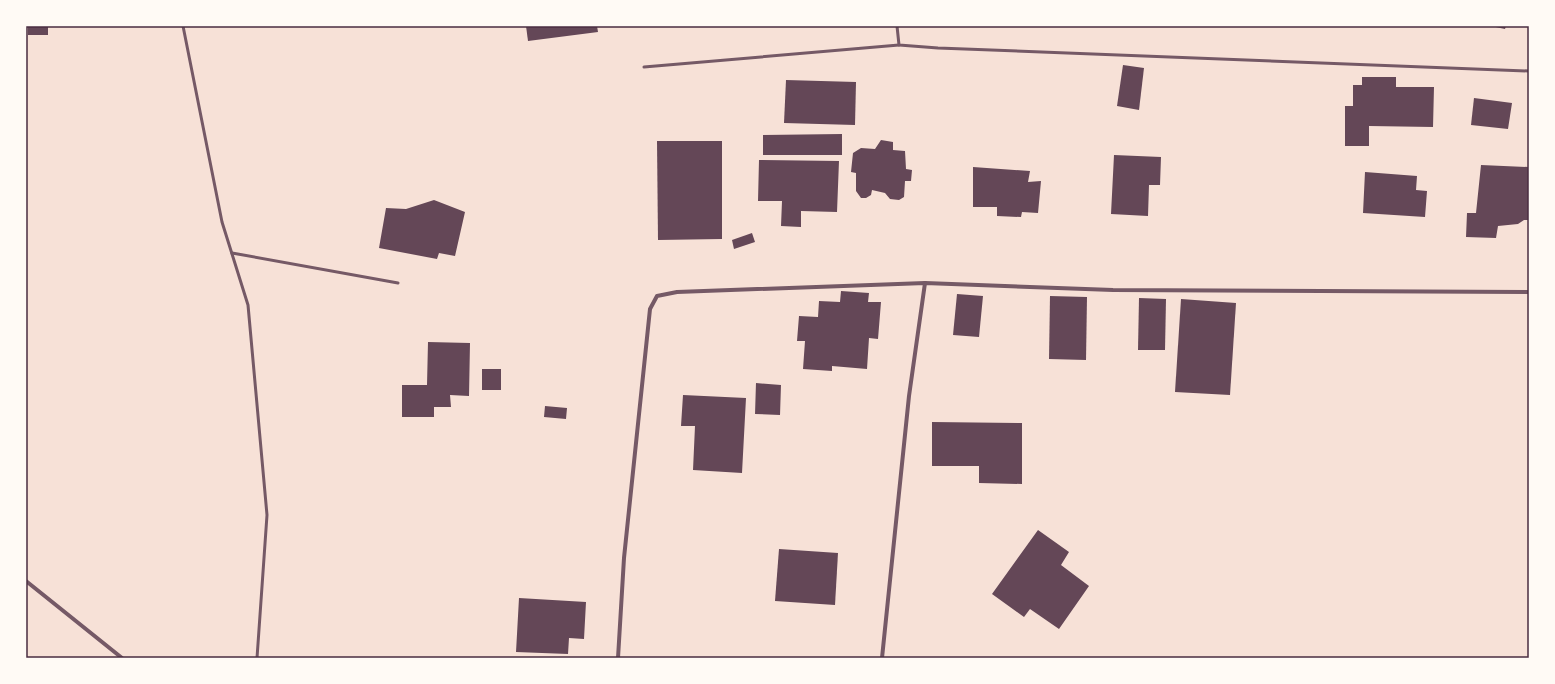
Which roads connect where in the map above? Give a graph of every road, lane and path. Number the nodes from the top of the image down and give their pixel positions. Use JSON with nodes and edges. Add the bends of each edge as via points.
{"nodes":[{"id":1,"x":183,"y":26,"type":"edge"},
{"id":2,"x":897,"y":26,"type":"edge"},
{"id":3,"x":899,"y":45,"type":"junction"},
{"id":4,"x":644,"y":67,"type":"dead end"},
{"id":5,"x":1529,"y":71,"type":"edge"},
{"id":6,"x":232,"y":253,"type":"junction"},
{"id":7,"x":398,"y":283,"type":"dead end"},
{"id":8,"x":925,"y":283,"type":"junction"},
{"id":9,"x":1529,"y":292,"type":"edge"},
{"id":10,"x":26,"y":581,"type":"edge"},
{"id":11,"x":122,"y":658,"type":"edge"},
{"id":12,"x":257,"y":658,"type":"edge"},
{"id":13,"x":618,"y":658,"type":"edge"},
{"id":14,"x":882,"y":658,"type":"edge"}],
"edges":[{"from":1,"to":6,"type":"lane","via":[[222,222]]},
{"from":2,"to":3,"type":"lane"},
{"from":3,"to":4,"type":"lane"},
{"from":3,"to":5,"type":"lane"},
{"from":6,"to":7,"type":"lane"},
{"from":6,"to":12,"type":"lane","via":[[248,305],[267,515]]},
{"from":8,"to":9,"type":"street","via":[[1113,290]]},
{"from":8,"to":13,"type":"street","via":[[677,292],[657,296],[650,309],[624,558]]},
{"from":8,"to":14,"type":"street","via":[[909,396]]},
{"from":10,"to":11,"type":"street"}]}
